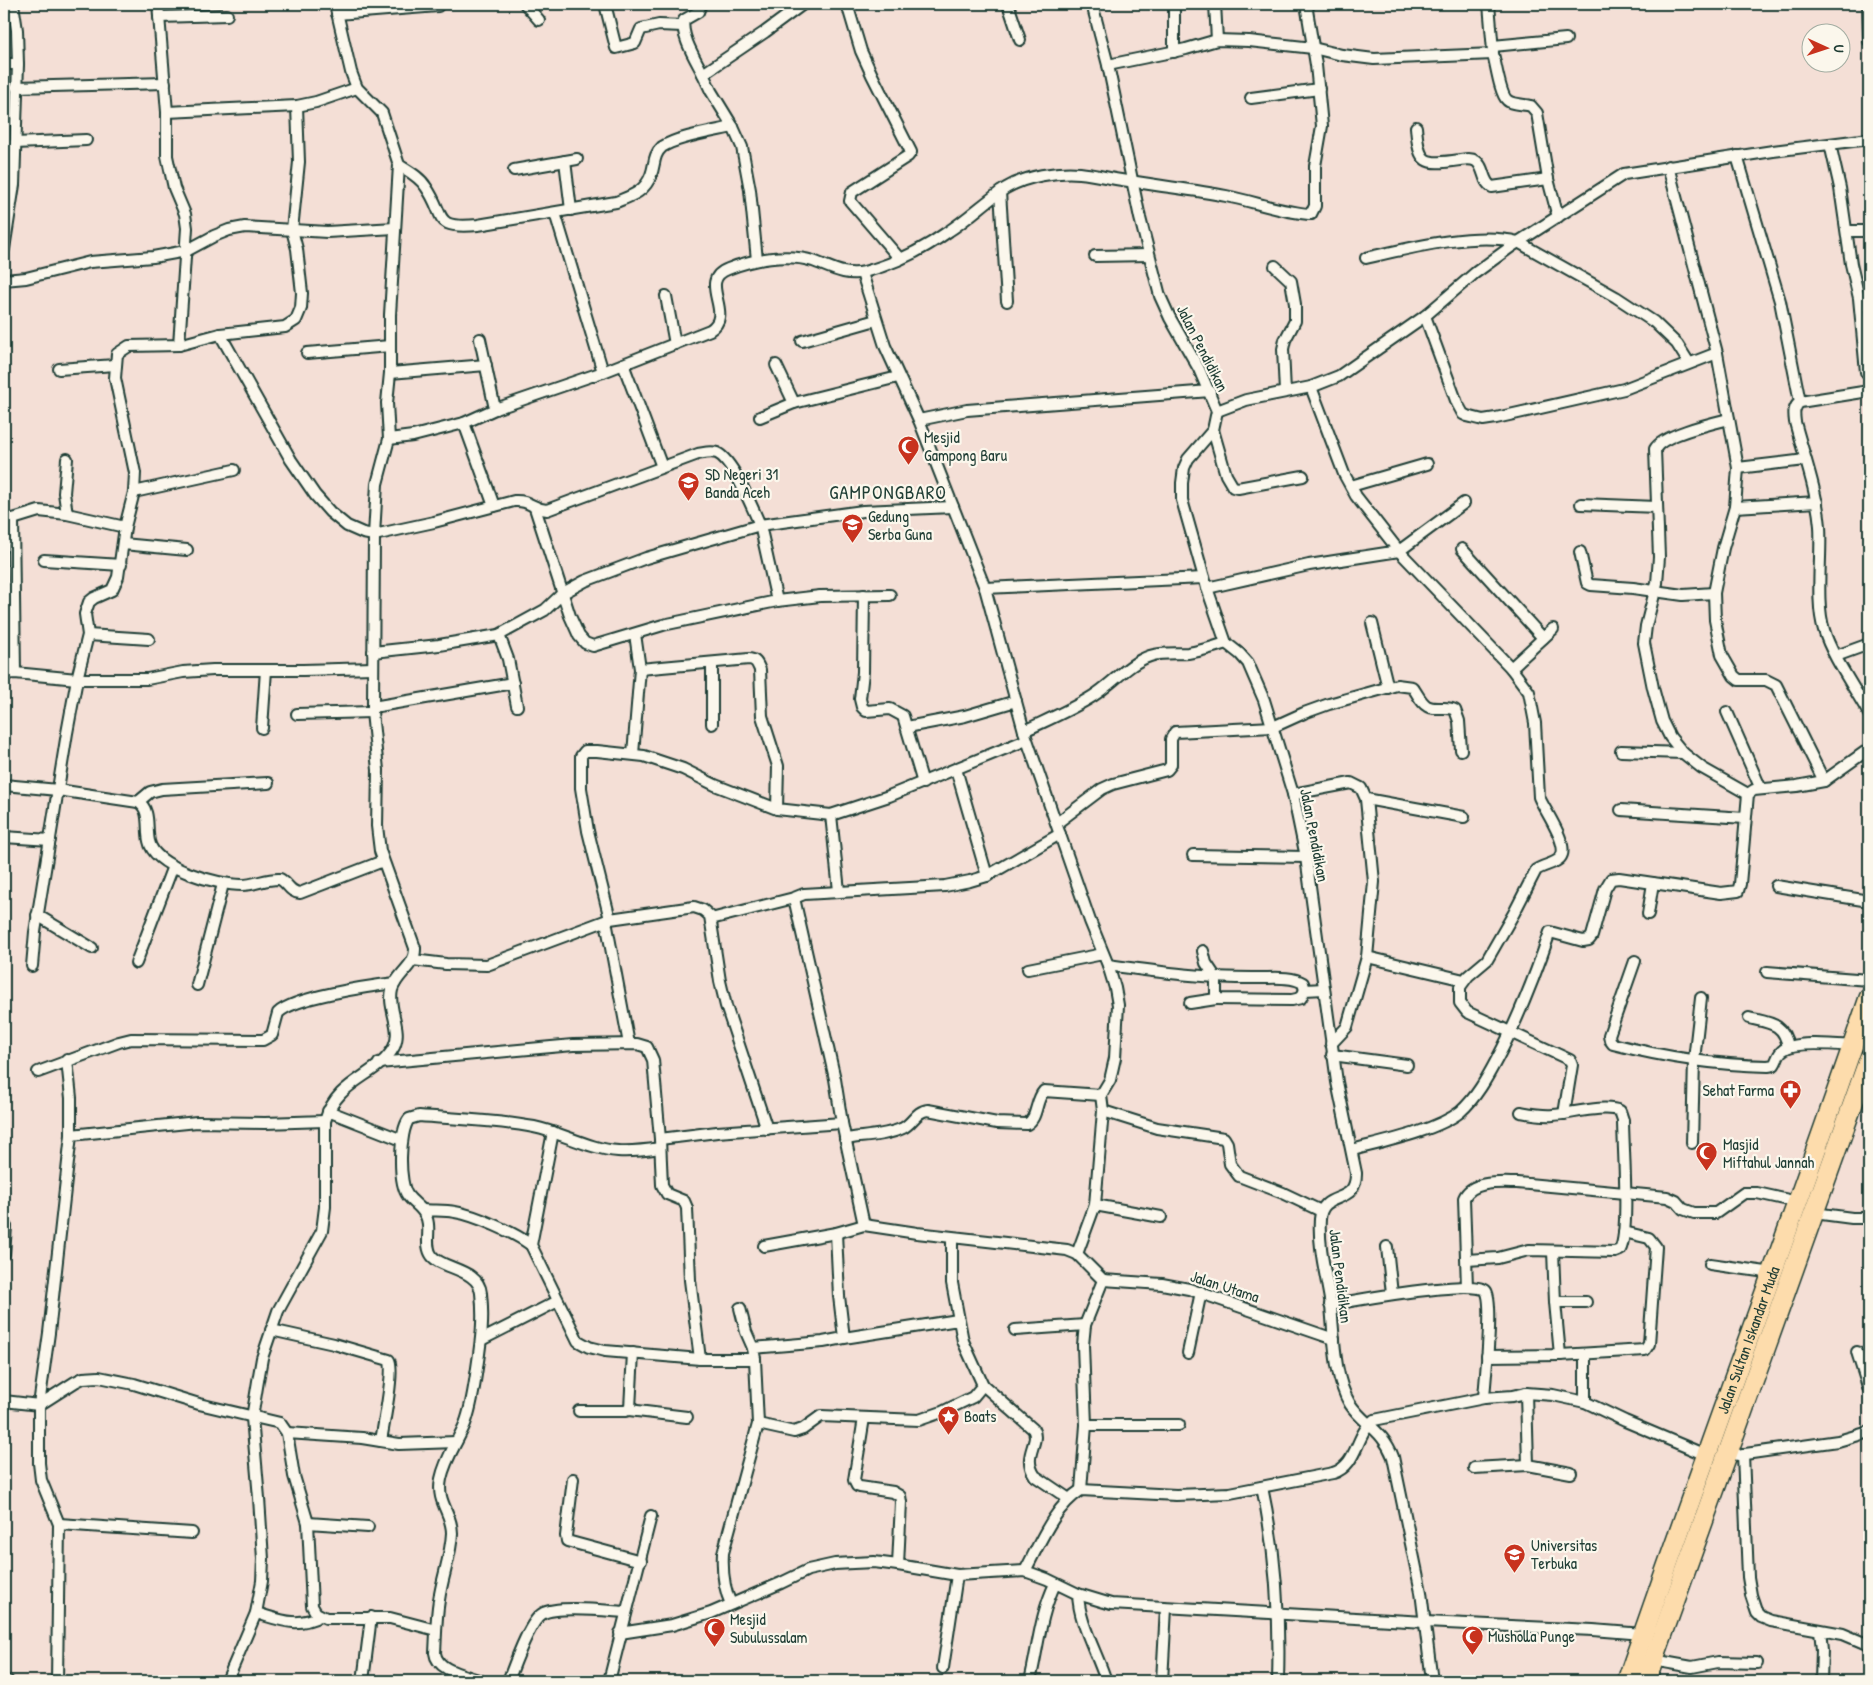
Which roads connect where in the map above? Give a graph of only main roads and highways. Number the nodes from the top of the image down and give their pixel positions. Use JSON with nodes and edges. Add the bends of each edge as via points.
{"nodes":[{"id":1,"x":1869,"y":998,"type":"edge"},
{"id":2,"x":1868,"y":1067,"type":"edge"},
{"id":3,"x":1766,"y":1320,"type":"junction"},
{"id":4,"x":1726,"y":1456,"type":"junction"},
{"id":5,"x":1627,"y":1681,"type":"edge"},
{"id":6,"x":1646,"y":1681,"type":"edge"}],
"edges":[{"from":1,"to":3,"type":"highway","name":"Jalan Sultan Iskandar Muda","via":[[1773,1273]]},
{"from":2,"to":3,"type":"highway","name":"Jalan Sultan Iskandar Muda","via":[[1814,1213]]},
{"from":3,"to":4,"type":"highway","name":"Jalan Sultan Iskandar Muda"},
{"from":4,"to":5,"type":"highway","name":"Jalan Sultan Iskandar Muda","via":[[1672,1549]]},
{"from":4,"to":6,"type":"highway","name":"Jalan Sultan Iskandar Muda"}]}
